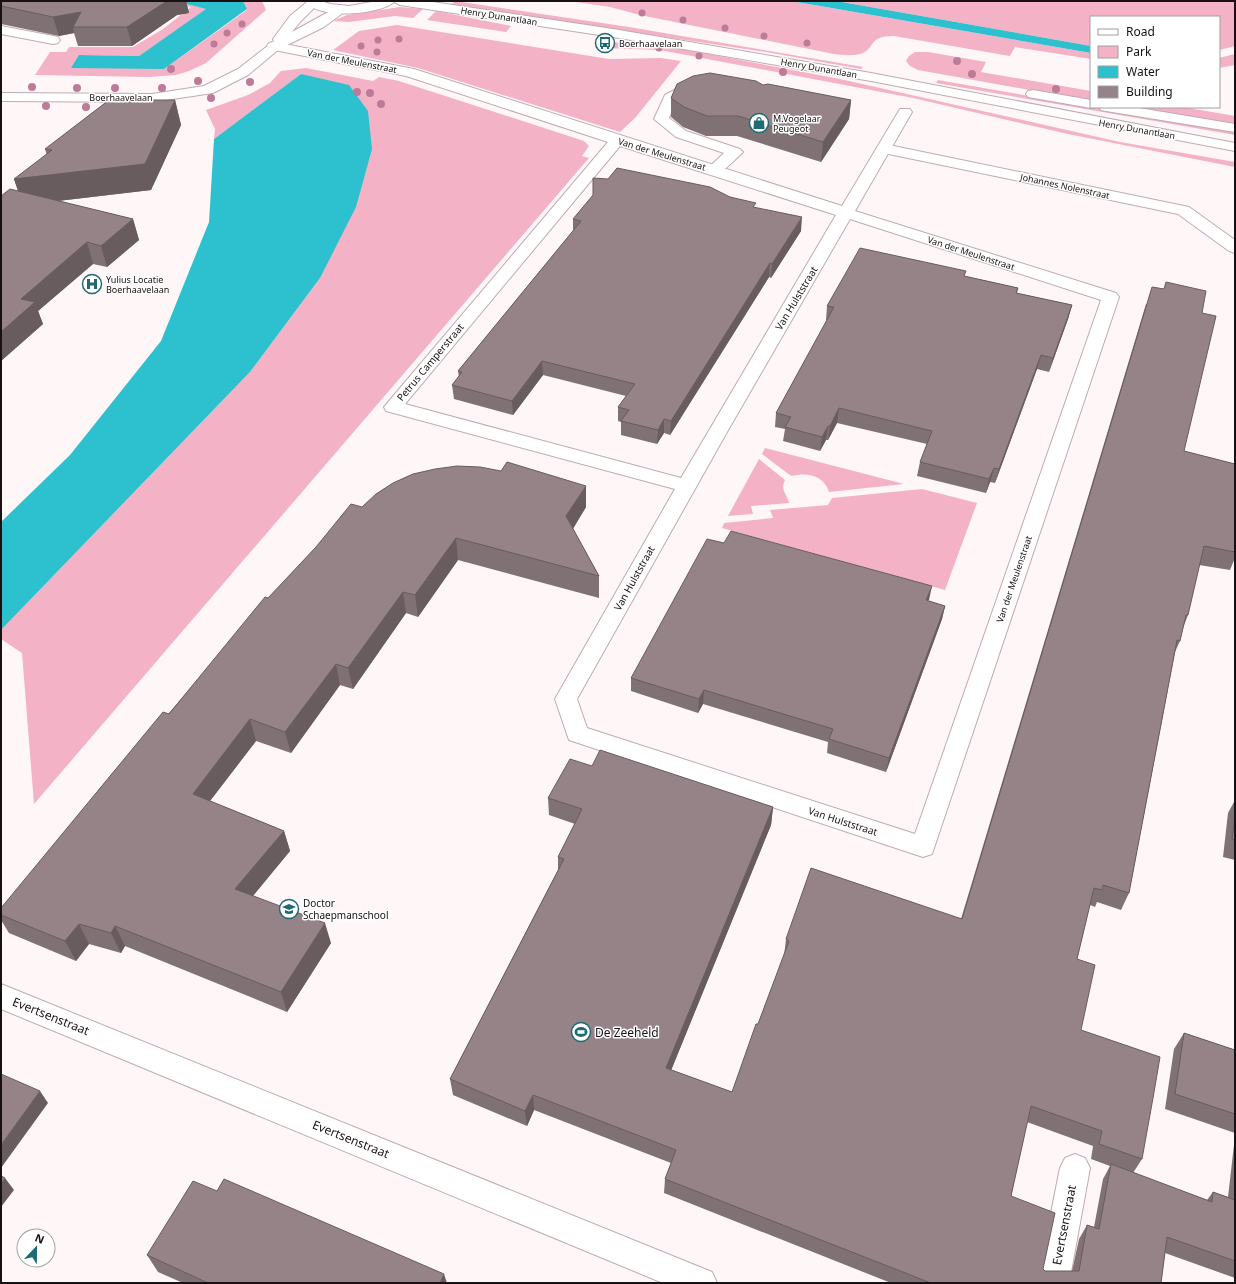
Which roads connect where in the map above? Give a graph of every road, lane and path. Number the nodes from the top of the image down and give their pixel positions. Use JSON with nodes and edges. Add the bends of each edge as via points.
{"nodes":[{"id":1,"x":389,"y":1,"type":"edge"},
{"id":2,"x":400,"y":1,"type":"edge"},
{"id":3,"x":481,"y":1,"type":"edge"},
{"id":4,"x":312,"y":2,"type":"edge"},
{"id":5,"x":341,"y":9,"type":"junction"},
{"id":6,"x":1,"y":30,"type":"edge"},
{"id":7,"x":53,"y":40,"type":"edge"},
{"id":8,"x":274,"y":46,"type":"junction"},
{"id":9,"x":710,"y":86,"type":"edge"},
{"id":10,"x":1,"y":97,"type":"edge"},
{"id":11,"x":1090,"y":104,"type":"edge"},
{"id":12,"x":1112,"y":108,"type":"edge"},
{"id":13,"x":905,"y":112,"type":"dead end"},
{"id":14,"x":1235,"y":128,"type":"edge"},
{"id":15,"x":617,"y":140,"type":"junction"},
{"id":16,"x":1235,"y":147,"type":"edge"},
{"id":17,"x":884,"y":149,"type":"junction"},
{"id":18,"x":714,"y":170,"type":"junction"},
{"id":19,"x":847,"y":214,"type":"junction"},
{"id":20,"x":1235,"y":248,"type":"edge"},
{"id":21,"x":686,"y":486,"type":"junction"},
{"id":22,"x":923,"y":847,"type":"joint"},
{"id":23,"x":1,"y":996,"type":"edge"},
{"id":24,"x":1074,"y":1168,"type":"dead end"},
{"id":25,"x":701,"y":1283,"type":"edge"},
{"id":26,"x":1053,"y":1283,"type":"edge"}],
"edges":[{"from":1,"to":5,"type":"street","via":[[369,7]]},
{"from":2,"to":16,"type":"street","name":"Henry Dunantlaan","via":[[613,33],[863,76]]},
{"from":3,"to":11,"type":"street","name":"Henry Dunantlaan","via":[[688,33]]},
{"from":4,"to":5,"type":"street"},
{"from":4,"to":8,"type":"street","name":"Boerhaavelaan"},
{"from":5,"to":8,"type":"street","name":"Boerhaavelaan","via":[[319,24]]},
{"from":6,"to":7,"type":"street"},
{"from":8,"to":10,"type":"street","name":"Boerhaavelaan","via":[[244,72],[208,90],[152,98]]},
{"from":8,"to":15,"type":"street","name":"Van der Meulenstraat","via":[[410,72]]},
{"from":9,"to":18,"type":"street","via":[[695,83],[670,98],[661,119],[681,134],[735,152]]},
{"from":12,"to":14,"type":"street","name":"Henry Dunantlaan"},
{"from":13,"to":17,"type":"street","name":"Van Hulststraat"},
{"from":15,"to":18,"type":"street","name":"Van der Meulenstraat"},
{"from":15,"to":21,"type":"street","name":"Petrus Camperstraat","via":[[393,407]]},
{"from":17,"to":19,"type":"street","name":"Van Hulststraat"},
{"from":17,"to":20,"type":"street","name":"Johannes Nolenstraat","via":[[1183,210]]},
{"from":18,"to":19,"type":"street","name":"Van der Meulenstraat"},
{"from":19,"to":21,"type":"street","name":"Van Hulststraat"},
{"from":19,"to":22,"type":"street","name":"Van der Meulenstraat","via":[[1110,297]]},
{"from":21,"to":22,"type":"street","name":"Van Hulststraat","via":[[566,699],[577,734]]},
{"from":23,"to":25,"type":"street","name":"Evertsenstraat"},
{"from":24,"to":26,"type":"street","name":"Evertsenstraat"}]}
